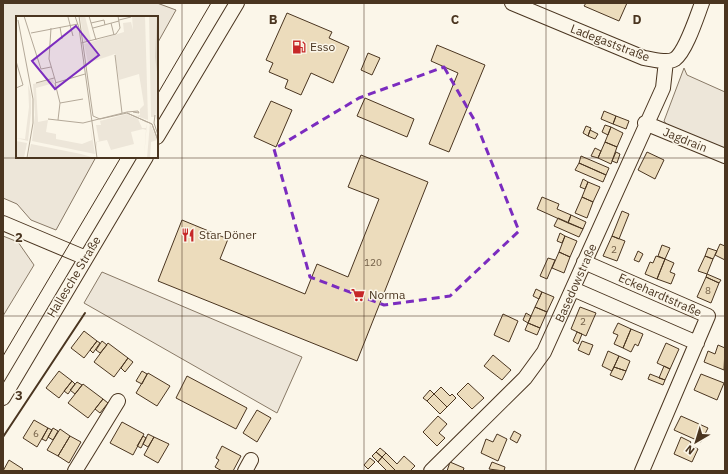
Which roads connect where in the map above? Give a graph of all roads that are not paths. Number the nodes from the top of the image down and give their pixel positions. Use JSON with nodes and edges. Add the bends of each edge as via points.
{"nodes":[{"id":1,"x":237,"y":3,"type":"edge"},
{"id":2,"x":512,"y":3,"type":"edge"},
{"id":3,"x":702,"y":3,"type":"edge"},
{"id":4,"x":666,"y":61,"type":"junction"},
{"id":5,"x":645,"y":123,"type":"junction"},
{"id":6,"x":158,"y":135,"type":"edge"},
{"id":7,"x":725,"y":156,"type":"edge"},
{"id":8,"x":145,"y":158,"type":"edge"},
{"id":9,"x":3,"y":223,"type":"edge"},
{"id":10,"x":86,"y":258,"type":"junction"},
{"id":11,"x":584,"y":262,"type":"junction"},
{"id":12,"x":573,"y":289,"type":"junction"},
{"id":13,"x":697,"y":343,"type":"junction"},
{"id":14,"x":3,"y":398,"type":"edge"},
{"id":15,"x":118,"y":401,"type":"dead end"},
{"id":16,"x":75,"y":471,"type":"edge"},
{"id":17,"x":431,"y":471,"type":"edge"},
{"id":18,"x":642,"y":471,"type":"edge"}],
"edges":[{"from":1,"to":6,"type":"street"},
{"from":2,"to":4,"type":"street","name":"Ladegaststraße","via":[[644,58]]},
{"from":3,"to":4,"type":"street","name":"Ladegaststraße","via":[[683,48],[675,59]]},
{"from":4,"to":5,"type":"street","name":"Basedowstraße","via":[[663,88]]},
{"from":5,"to":7,"type":"street","name":"Jagdrain"},
{"from":5,"to":11,"type":"street","name":"Basedowstraße"},
{"from":8,"to":10,"type":"street","name":"Hallesche Straße"},
{"from":9,"to":10,"type":"street"},
{"from":10,"to":14,"type":"street","name":"Hallesche Straße"},
{"from":11,"to":12,"type":"street","name":"Basedowstraße"},
{"from":11,"to":13,"type":"street","name":"Eckehardtstraße","via":[[708,316]]},
{"from":12,"to":13,"type":"street"},
{"from":12,"to":17,"type":"street","name":"Basedowstraße","via":[[544,352],[525,378]]},
{"from":13,"to":18,"type":"street","name":"Eckehardtstraße"},
{"from":15,"to":16,"type":"street"}]}
